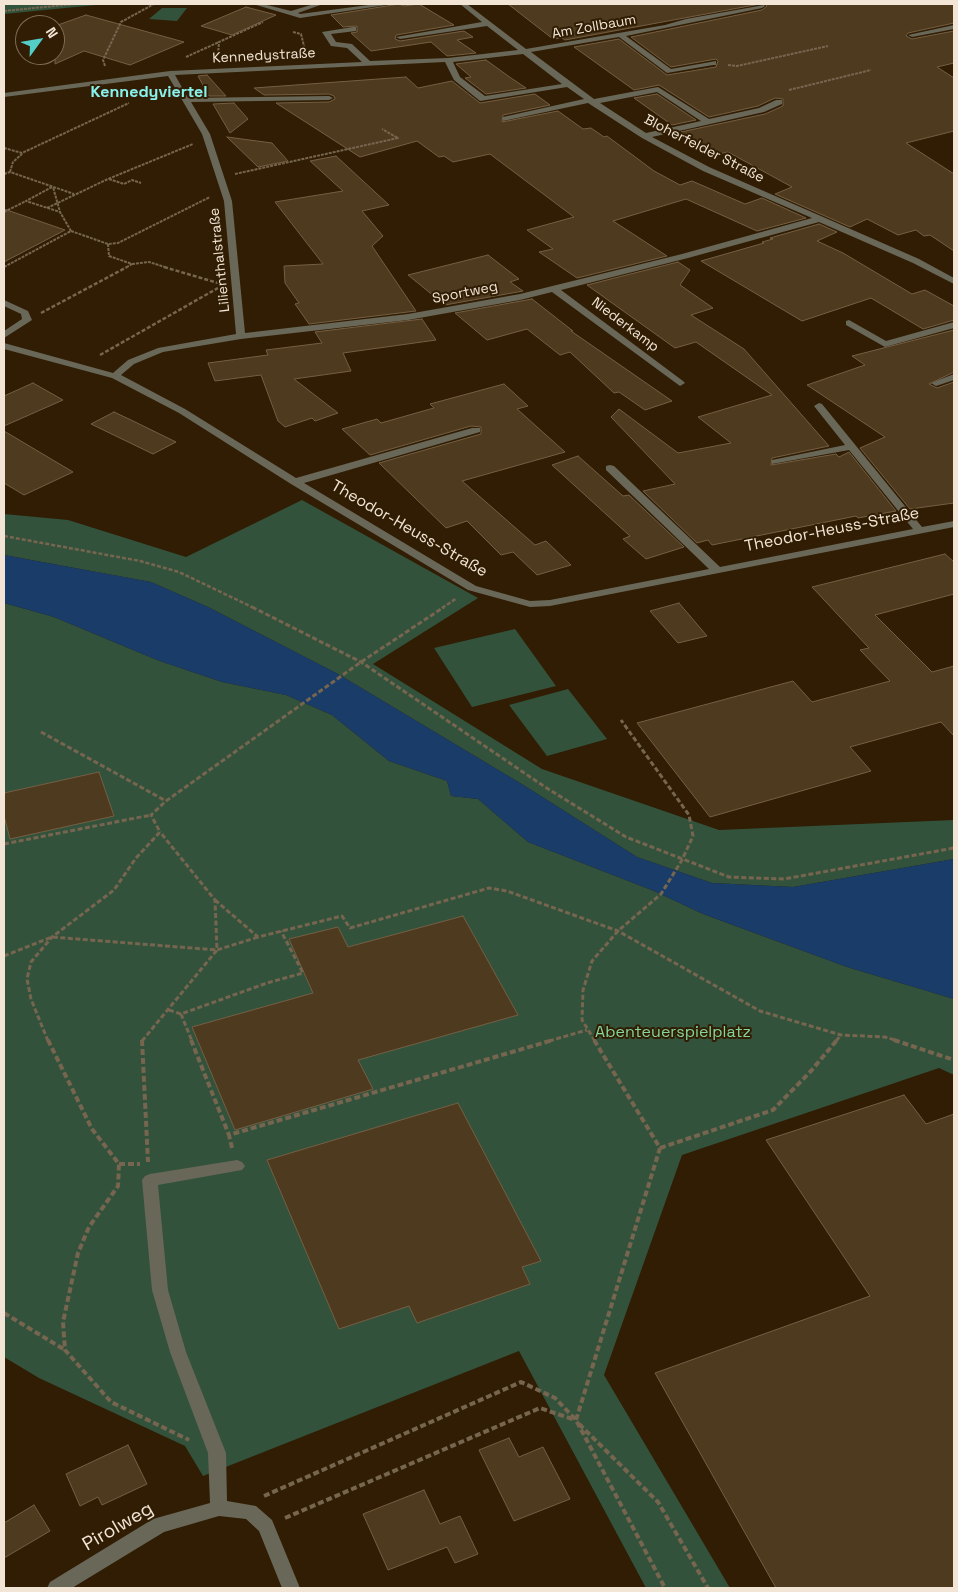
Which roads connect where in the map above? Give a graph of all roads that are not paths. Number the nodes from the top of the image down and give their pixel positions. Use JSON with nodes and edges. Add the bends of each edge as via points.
{"nodes":[{"id":1,"x":256,"y":4,"type":"edge"},
{"id":2,"x":302,"y":4,"type":"edge"},
{"id":3,"x":390,"y":4,"type":"edge"},
{"id":4,"x":463,"y":4,"type":"edge"},
{"id":5,"x":317,"y":5,"type":"edge"},
{"id":6,"x":762,"y":6,"type":"dead end"},
{"id":7,"x":289,"y":14,"type":"junction"},
{"id":8,"x":280,"y":16,"type":"road end"},
{"id":9,"x":489,"y":23,"type":"junction"},
{"id":10,"x":954,"y":27,"type":"edge"},
{"id":11,"x":353,"y":29,"type":"dead end"},
{"id":12,"x":620,"y":35,"type":"junction"},
{"id":13,"x":912,"y":35,"type":"dead end"},
{"id":14,"x":400,"y":37,"type":"dead end"},
{"id":15,"x":526,"y":52,"type":"junction"},
{"id":16,"x":448,"y":60,"type":"junction"},
{"id":17,"x":713,"y":63,"type":"road end"},
{"id":18,"x":369,"y":64,"type":"junction"},
{"id":19,"x":170,"y":73,"type":"junction"},
{"id":20,"x":568,"y":85,"type":"junction"},
{"id":21,"x":4,"y":95,"type":"edge"},
{"id":22,"x":329,"y":98,"type":"dead end"},
{"id":23,"x":186,"y":100,"type":"junction"},
{"id":24,"x":590,"y":101,"type":"junction"},
{"id":25,"x":779,"y":102,"type":"road end"},
{"id":26,"x":506,"y":119,"type":"dead end"},
{"id":27,"x":708,"y":122,"type":"junction"},
{"id":28,"x":645,"y":136,"type":"junction"},
{"id":29,"x":820,"y":219,"type":"junction"},
{"id":30,"x":954,"y":281,"type":"edge"},
{"id":31,"x":554,"y":289,"type":"junction"},
{"id":32,"x":4,"y":303,"type":"edge"},
{"id":33,"x":849,"y":322,"type":"dead end"},
{"id":34,"x":954,"y":325,"type":"edge"},
{"id":35,"x":4,"y":335,"type":"edge"},
{"id":36,"x":241,"y":336,"type":"junction"},
{"id":37,"x":4,"y":346,"type":"edge"},
{"id":38,"x":115,"y":376,"type":"junction"},
{"id":39,"x":954,"y":377,"type":"edge"},
{"id":40,"x":680,"y":383,"type":"dead end"},
{"id":41,"x":936,"y":383,"type":"dead end"},
{"id":42,"x":819,"y":406,"type":"dead end"},
{"id":43,"x":476,"y":430,"type":"dead end"},
{"id":44,"x":852,"y":446,"type":"junction"},
{"id":45,"x":776,"y":462,"type":"dead end"},
{"id":46,"x":610,"y":468,"type":"dead end"},
{"id":47,"x":295,"y":482,"type":"junction"},
{"id":48,"x":954,"y":524,"type":"edge"},
{"id":49,"x":919,"y":530,"type":"junction"},
{"id":50,"x":716,"y":569,"type":"junction"},
{"id":51,"x":237,"y":1166,"type":"road end"},
{"id":52,"x":227,"y":1509,"type":"junction"},
{"id":53,"x":56,"y":1588,"type":"edge"},
{"id":54,"x":291,"y":1588,"type":"edge"}],
"edges":[{"from":1,"to":7,"type":"street"},
{"from":2,"to":5,"type":"street"},
{"from":3,"to":7,"type":"street","via":[[300,20]]},
{"from":4,"to":9,"type":"street","name":"Bloherfelder Straße"},
{"from":5,"to":7,"type":"street"},
{"from":6,"to":12,"type":"street","name":"Am Zollbaum"},
{"from":7,"to":8,"type":"street"},
{"from":9,"to":14,"type":"street"},
{"from":9,"to":15,"type":"street","name":"Bloherfelder Straße"},
{"from":10,"to":13,"type":"street"},
{"from":11,"to":18,"type":"street","via":[[326,32],[334,44],[349,46]]},
{"from":12,"to":15,"type":"street","name":"Am Zollbaum"},
{"from":12,"to":17,"type":"street","via":[[670,71]]},
{"from":15,"to":16,"type":"street","name":"Kennedystraße"},
{"from":15,"to":20,"type":"street","name":"Bloherfelder Straße"},
{"from":16,"to":18,"type":"street","name":"Kennedystraße"},
{"from":16,"to":20,"type":"street","via":[[457,78],[483,99]]},
{"from":18,"to":19,"type":"street","name":"Kennedystraße"},
{"from":19,"to":21,"type":"street","name":"Kennedystraße"},
{"from":19,"to":23,"type":"street","name":"Lilienthalstraße"},
{"from":20,"to":24,"type":"street","name":"Bloherfelder Straße"},
{"from":22,"to":23,"type":"street"},
{"from":23,"to":36,"type":"street","name":"Lilienthalstraße","via":[[208,140],[228,201]]},
{"from":24,"to":26,"type":"street"},
{"from":24,"to":27,"type":"street","via":[[658,89]]},
{"from":24,"to":28,"type":"street","name":"Bloherfelder Straße"},
{"from":25,"to":27,"type":"street","via":[[761,110]]},
{"from":27,"to":28,"type":"street"},
{"from":28,"to":29,"type":"street","name":"Bloherfelder Straße","via":[[706,169]]},
{"from":29,"to":30,"type":"street","name":"Bloherfelder Straße"},
{"from":29,"to":31,"type":"street","name":"Sportweg"},
{"from":31,"to":36,"type":"street","name":"Sportweg","via":[[408,318]]},
{"from":31,"to":40,"type":"street","name":"Niederkamp"},
{"from":32,"to":35,"type":"street","via":[[25,313],[27,320]]},
{"from":33,"to":34,"type":"street","via":[[885,344]]},
{"from":36,"to":38,"type":"street","name":"Sportweg","via":[[161,350],[131,362]]},
{"from":37,"to":38,"type":"street","name":"Theodor-Heuss-Straße"},
{"from":38,"to":47,"type":"street","name":"Theodor-Heuss-Straße","via":[[182,410]]},
{"from":39,"to":41,"type":"street"},
{"from":42,"to":44,"type":"street"},
{"from":43,"to":47,"type":"street","name":"Theodor-Heuss-Straße"},
{"from":44,"to":45,"type":"street"},
{"from":44,"to":49,"type":"street"},
{"from":46,"to":50,"type":"street"},
{"from":47,"to":50,"type":"street","name":"Theodor-Heuss-Straße","via":[[472,588],[530,604]]},
{"from":48,"to":49,"type":"street","name":"Theodor-Heuss-Straße"},
{"from":49,"to":50,"type":"street","name":"Theodor-Heuss-Straße"},
{"from":51,"to":52,"type":"street","via":[[150,1180],[160,1290],[178,1352],[217,1453]]},
{"from":52,"to":53,"type":"street","name":"Pirolweg","via":[[159,1525]]},
{"from":52,"to":54,"type":"street","via":[[250,1512],[266,1526]]}]}
